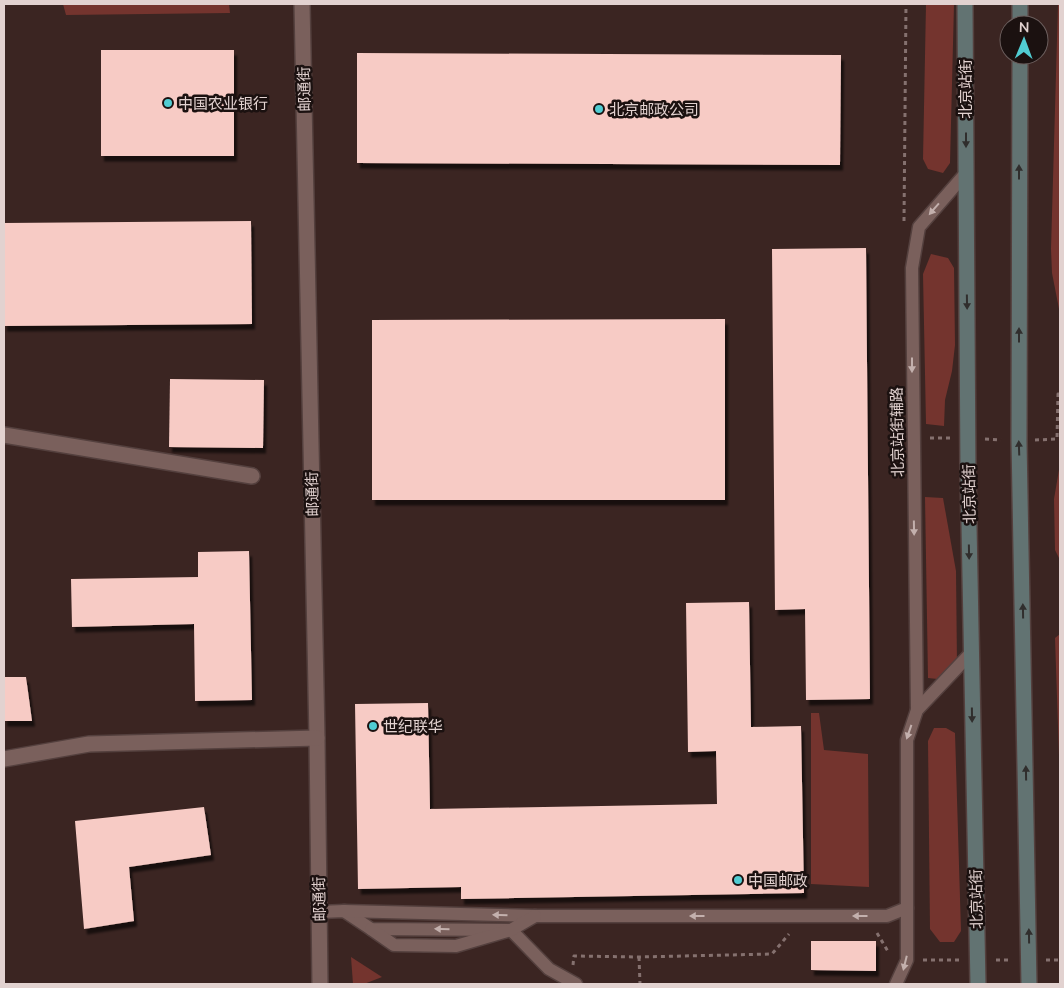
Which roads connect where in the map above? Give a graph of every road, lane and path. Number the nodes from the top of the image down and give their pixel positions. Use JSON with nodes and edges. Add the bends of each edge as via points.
{"nodes":[{"id":1,"x":302,"y":4,"type":"edge"},
{"id":2,"x":906,"y":4,"type":"edge"},
{"id":3,"x":965,"y":4,"type":"edge"},
{"id":4,"x":1020,"y":65,"type":"edge"},
{"id":5,"x":966,"y":173,"type":"junction"},
{"id":6,"x":904,"y":224,"type":"dead end"},
{"id":7,"x":1060,"y":394,"type":"edge"},
{"id":8,"x":4,"y":435,"type":"edge"},
{"id":9,"x":913,"y":438,"type":"junction"},
{"id":10,"x":969,"y":438,"type":"junction"},
{"id":11,"x":1019,"y":441,"type":"junction"},
{"id":12,"x":252,"y":476,"type":"dead end"},
{"id":13,"x":971,"y":653,"type":"junction"},
{"id":14,"x":917,"y":710,"type":"junction"},
{"id":15,"x":317,"y":738,"type":"junction"},
{"id":16,"x":4,"y":759,"type":"edge"},
{"id":17,"x":907,"y":908,"type":"junction"},
{"id":18,"x":344,"y":911,"type":"junction"},
{"id":19,"x":320,"y":912,"type":"junction"},
{"id":20,"x":535,"y":916,"type":"junction"},
{"id":21,"x":793,"y":929,"type":"dead end"},
{"id":22,"x":875,"y":929,"type":"dead end"},
{"id":23,"x":510,"y":930,"type":"junction"},
{"id":24,"x":574,"y":956,"type":"dead end"},
{"id":25,"x":639,"y":957,"type":"junction"},
{"id":26,"x":907,"y":960,"type":"junction"},
{"id":27,"x":978,"y":960,"type":"junction"},
{"id":28,"x":1030,"y":960,"type":"junction"},
{"id":29,"x":1060,"y":960,"type":"edge"},
{"id":30,"x":320,"y":984,"type":"edge"},
{"id":31,"x":576,"y":984,"type":"edge"},
{"id":32,"x":640,"y":984,"type":"edge"},
{"id":33,"x":896,"y":984,"type":"edge"},
{"id":34,"x":978,"y":984,"type":"edge"},
{"id":35,"x":1029,"y":984,"type":"edge"}],
"edges":[{"from":1,"to":15,"type":"street","name":"邮通街"},
{"from":2,"to":6,"type":"path"},
{"from":3,"to":5,"type":"main road","name":"北京站街","one_way":true},
{"from":11,"to":4,"type":"main road","one_way":true},
{"from":5,"to":9,"type":"lane","name":"北京站街辅路","one_way":true,"via":[[919,227],[912,268]]},
{"from":5,"to":10,"type":"main road","name":"北京站街","one_way":true},
{"from":7,"to":11,"type":"path","via":[[1057,439]]},
{"from":8,"to":12,"type":"street"},
{"from":9,"to":10,"type":"path"},
{"from":9,"to":14,"type":"lane","name":"北京站街辅路","one_way":true},
{"from":10,"to":11,"type":"path"},
{"from":10,"to":13,"type":"main road","name":"北京站街","one_way":true},
{"from":28,"to":11,"type":"main road","one_way":true},
{"from":13,"to":14,"type":"lane"},
{"from":13,"to":27,"type":"main road","name":"北京站街","one_way":true},
{"from":14,"to":17,"type":"lane","one_way":true,"via":[[907,740]]},
{"from":15,"to":16,"type":"street","via":[[89,744]]},
{"from":15,"to":19,"type":"street","name":"邮通街"},
{"from":17,"to":20,"type":"lane","one_way":true,"via":[[887,916]]},
{"from":17,"to":26,"type":"lane"},
{"from":18,"to":19,"type":"lane"},
{"from":20,"to":18,"type":"lane","one_way":true},
{"from":23,"to":18,"type":"lane","one_way":true,"via":[[371,929]]},
{"from":19,"to":30,"type":"street","name":"邮通街"},
{"from":20,"to":23,"type":"lane"},
{"from":21,"to":25,"type":"path","via":[[772,954]]},
{"from":22,"to":26,"type":"path","via":[[894,960]]},
{"from":23,"to":31,"type":"lane","via":[[549,969]]},
{"from":24,"to":25,"type":"path"},
{"from":25,"to":32,"type":"path"},
{"from":26,"to":27,"type":"path"},
{"from":26,"to":33,"type":"lane","one_way":true},
{"from":27,"to":28,"type":"path"},
{"from":27,"to":34,"type":"main road","name":"北京站街"},
{"from":28,"to":29,"type":"path"},
{"from":28,"to":35,"type":"main road"}]}
